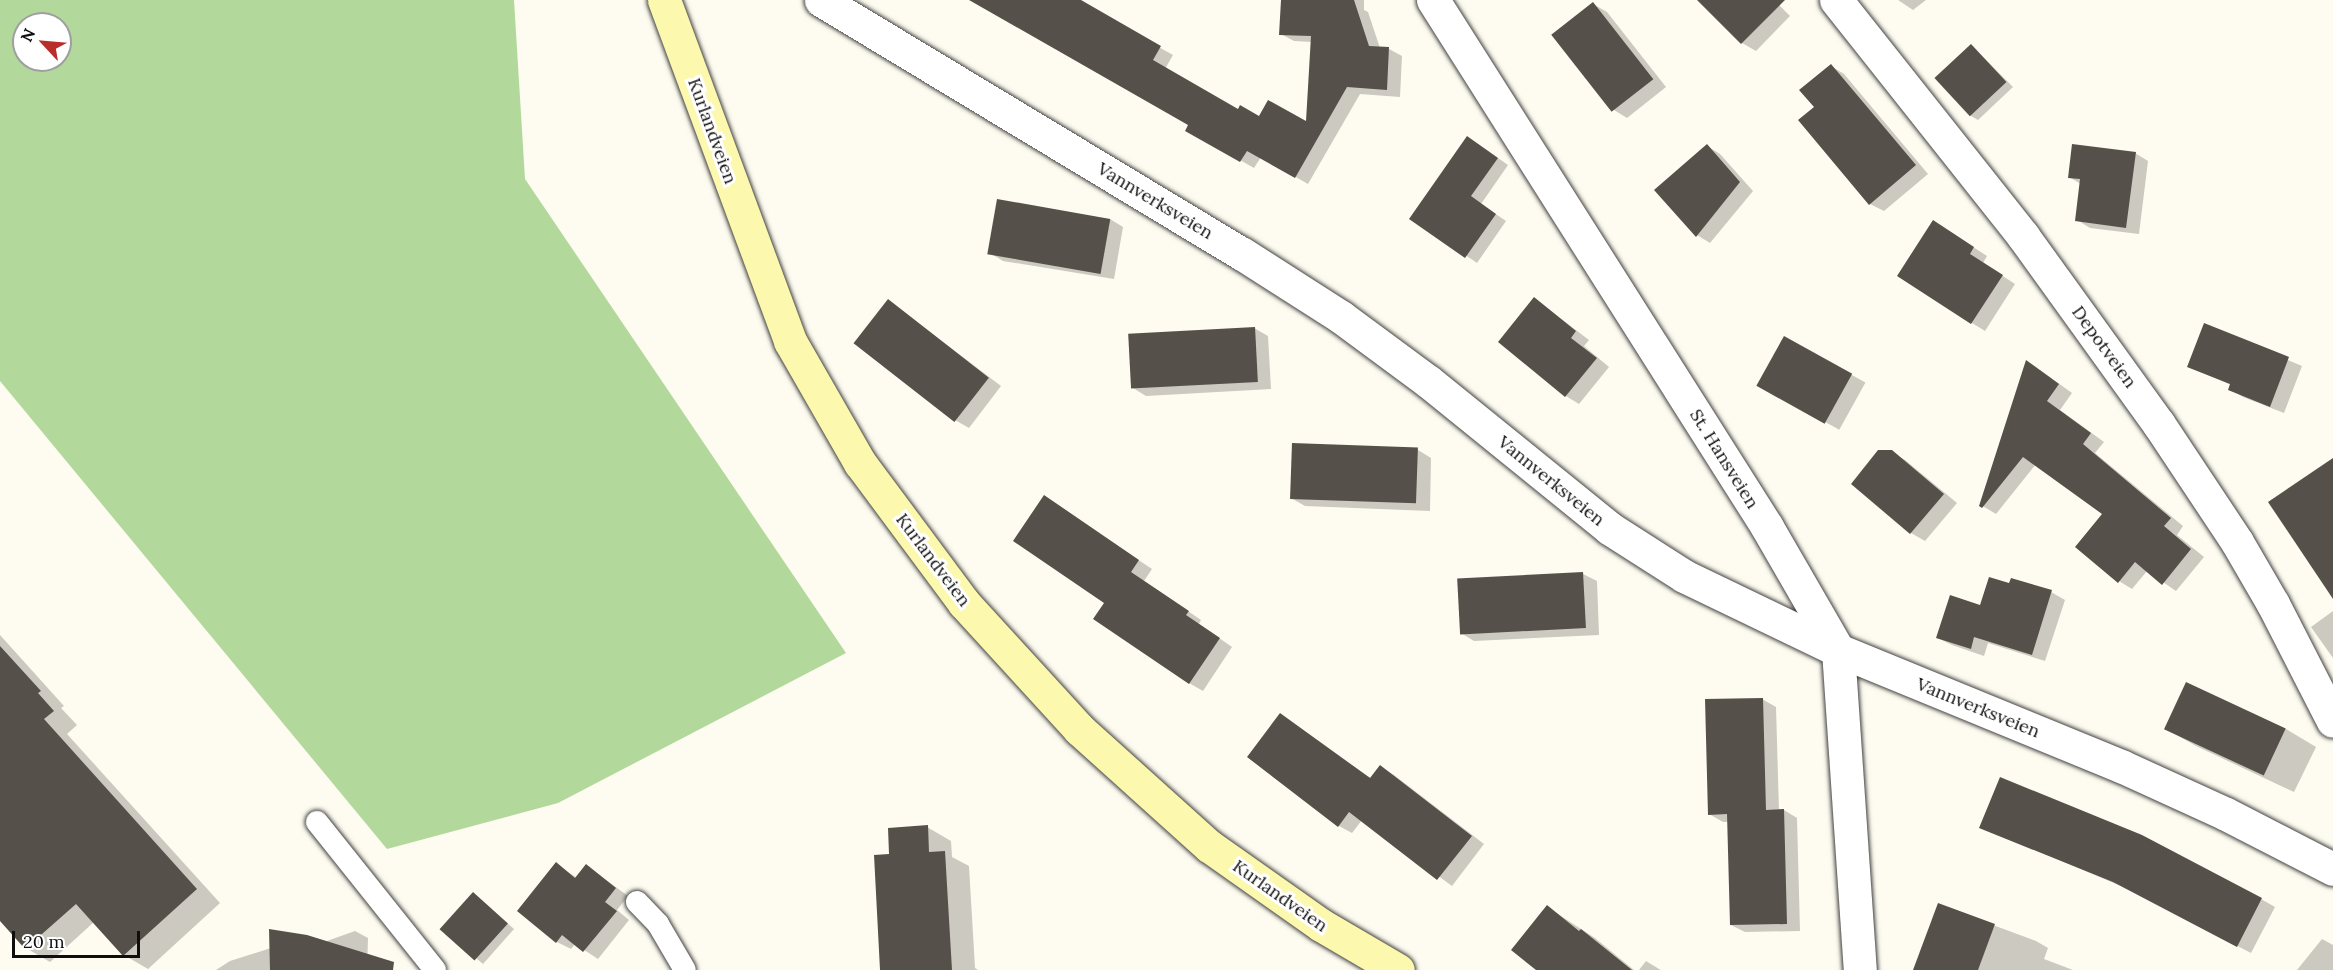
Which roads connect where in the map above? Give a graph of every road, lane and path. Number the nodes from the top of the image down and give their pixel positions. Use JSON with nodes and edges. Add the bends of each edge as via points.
{"nodes":[{"id":1,"x":664,"y":0,"type":"edge"},
{"id":2,"x":821,"y":0,"type":"edge"},
{"id":3,"x":1433,"y":0,"type":"edge"},
{"id":4,"x":1836,"y":0,"type":"edge"},
{"id":5,"x":1838,"y":650,"type":"junction"},
{"id":6,"x":2333,"y":721,"type":"edge"},
{"id":7,"x":317,"y":822,"type":"dead end"},
{"id":8,"x":2333,"y":869,"type":"edge"},
{"id":9,"x":637,"y":902,"type":"dead end"},
{"id":10,"x":435,"y":970,"type":"edge"},
{"id":11,"x":685,"y":970,"type":"edge"},
{"id":12,"x":1398,"y":970,"type":"edge"},
{"id":13,"x":1860,"y":970,"type":"edge"}],
"edges":[{"from":1,"to":12,"type":"main road","name":"Kurlandveien","via":[[790,341],[860,463],[964,603],[1079,729],[1209,846],[1321,925]]},
{"from":2,"to":5,"type":"street","name":"Vannverksveien","via":[[1242,253],[1341,317],[1429,382],[1609,528],[1684,576]]},
{"from":3,"to":5,"type":"street","name":"St. Hansveien","via":[[1767,527]]},
{"from":4,"to":6,"type":"street","name":"Depotveien","via":[[2023,236],[2158,423],[2273,604]]},
{"from":5,"to":8,"type":"street","name":"Vannverksveien","via":[[2121,766]]},
{"from":5,"to":13,"type":"street","name":"St. Hansveien"},
{"from":7,"to":10,"type":"lane"},
{"from":9,"to":11,"type":"lane","via":[[657,924]]}]}
